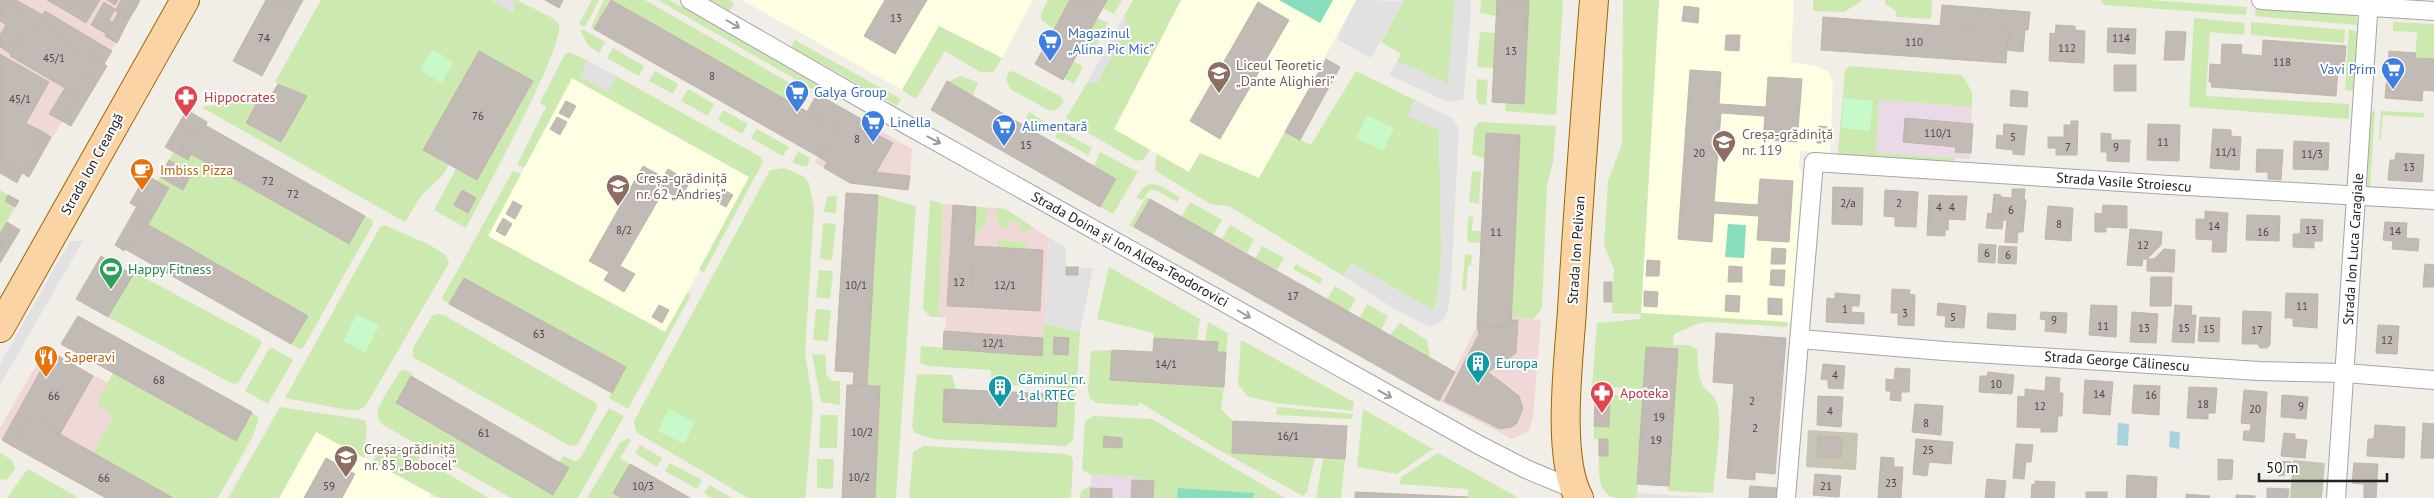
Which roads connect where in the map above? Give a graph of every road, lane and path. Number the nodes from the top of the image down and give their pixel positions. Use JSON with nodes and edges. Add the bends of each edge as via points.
{"nodes":[{"id":1,"x":185,"y":0,"type":"edge"},
{"id":2,"x":690,"y":0,"type":"edge"},
{"id":3,"x":1594,"y":0,"type":"edge"},
{"id":4,"x":2261,"y":0,"type":"edge"},
{"id":5,"x":2369,"y":4,"type":"edge"},
{"id":6,"x":2434,"y":11,"type":"edge"},
{"id":7,"x":2356,"y":194,"type":"junction"},
{"id":8,"x":2434,"y":200,"type":"edge"},
{"id":9,"x":0,"y":328,"type":"edge"},
{"id":10,"x":1800,"y":339,"type":"junction"},
{"id":11,"x":2345,"y":373,"type":"junction"},
{"id":12,"x":2434,"y":380,"type":"edge"},
{"id":13,"x":1576,"y":493,"type":"edge"},
{"id":14,"x":1786,"y":498,"type":"edge"},
{"id":15,"x":2336,"y":498,"type":"edge"}],
"edges":[{"from":1,"to":9,"type":"main road","name":"Strada Ion Creangă"},
{"from":2,"to":13,"type":"street","name":"Strada Doina și Ion Aldea-Teodorovici","one_way":true,"via":[[1439,423]]},
{"from":3,"to":13,"type":"main road","name":"Strada Ion Pelivan","via":[[1568,378],[1566,436]]},
{"from":4,"to":5,"type":"street"},
{"from":5,"to":6,"type":"street"},
{"from":5,"to":7,"type":"street","name":"Strada Ion Luca Caragiale"},
{"from":7,"to":8,"type":"street","name":"Strada Vasile Stroiescu"},
{"from":7,"to":10,"type":"street","name":"Strada Vasile Stroiescu","via":[[1814,162]]},
{"from":7,"to":11,"type":"street","name":"Strada Ion Luca Caragiale"},
{"from":10,"to":11,"type":"street","name":"Strada George Călinescu","via":[[2259,371]]},
{"from":10,"to":14,"type":"street"},
{"from":11,"to":12,"type":"street","name":"Strada George Călinescu"},
{"from":11,"to":15,"type":"street","name":"Strada Ion Luca Caragiale"}]}
